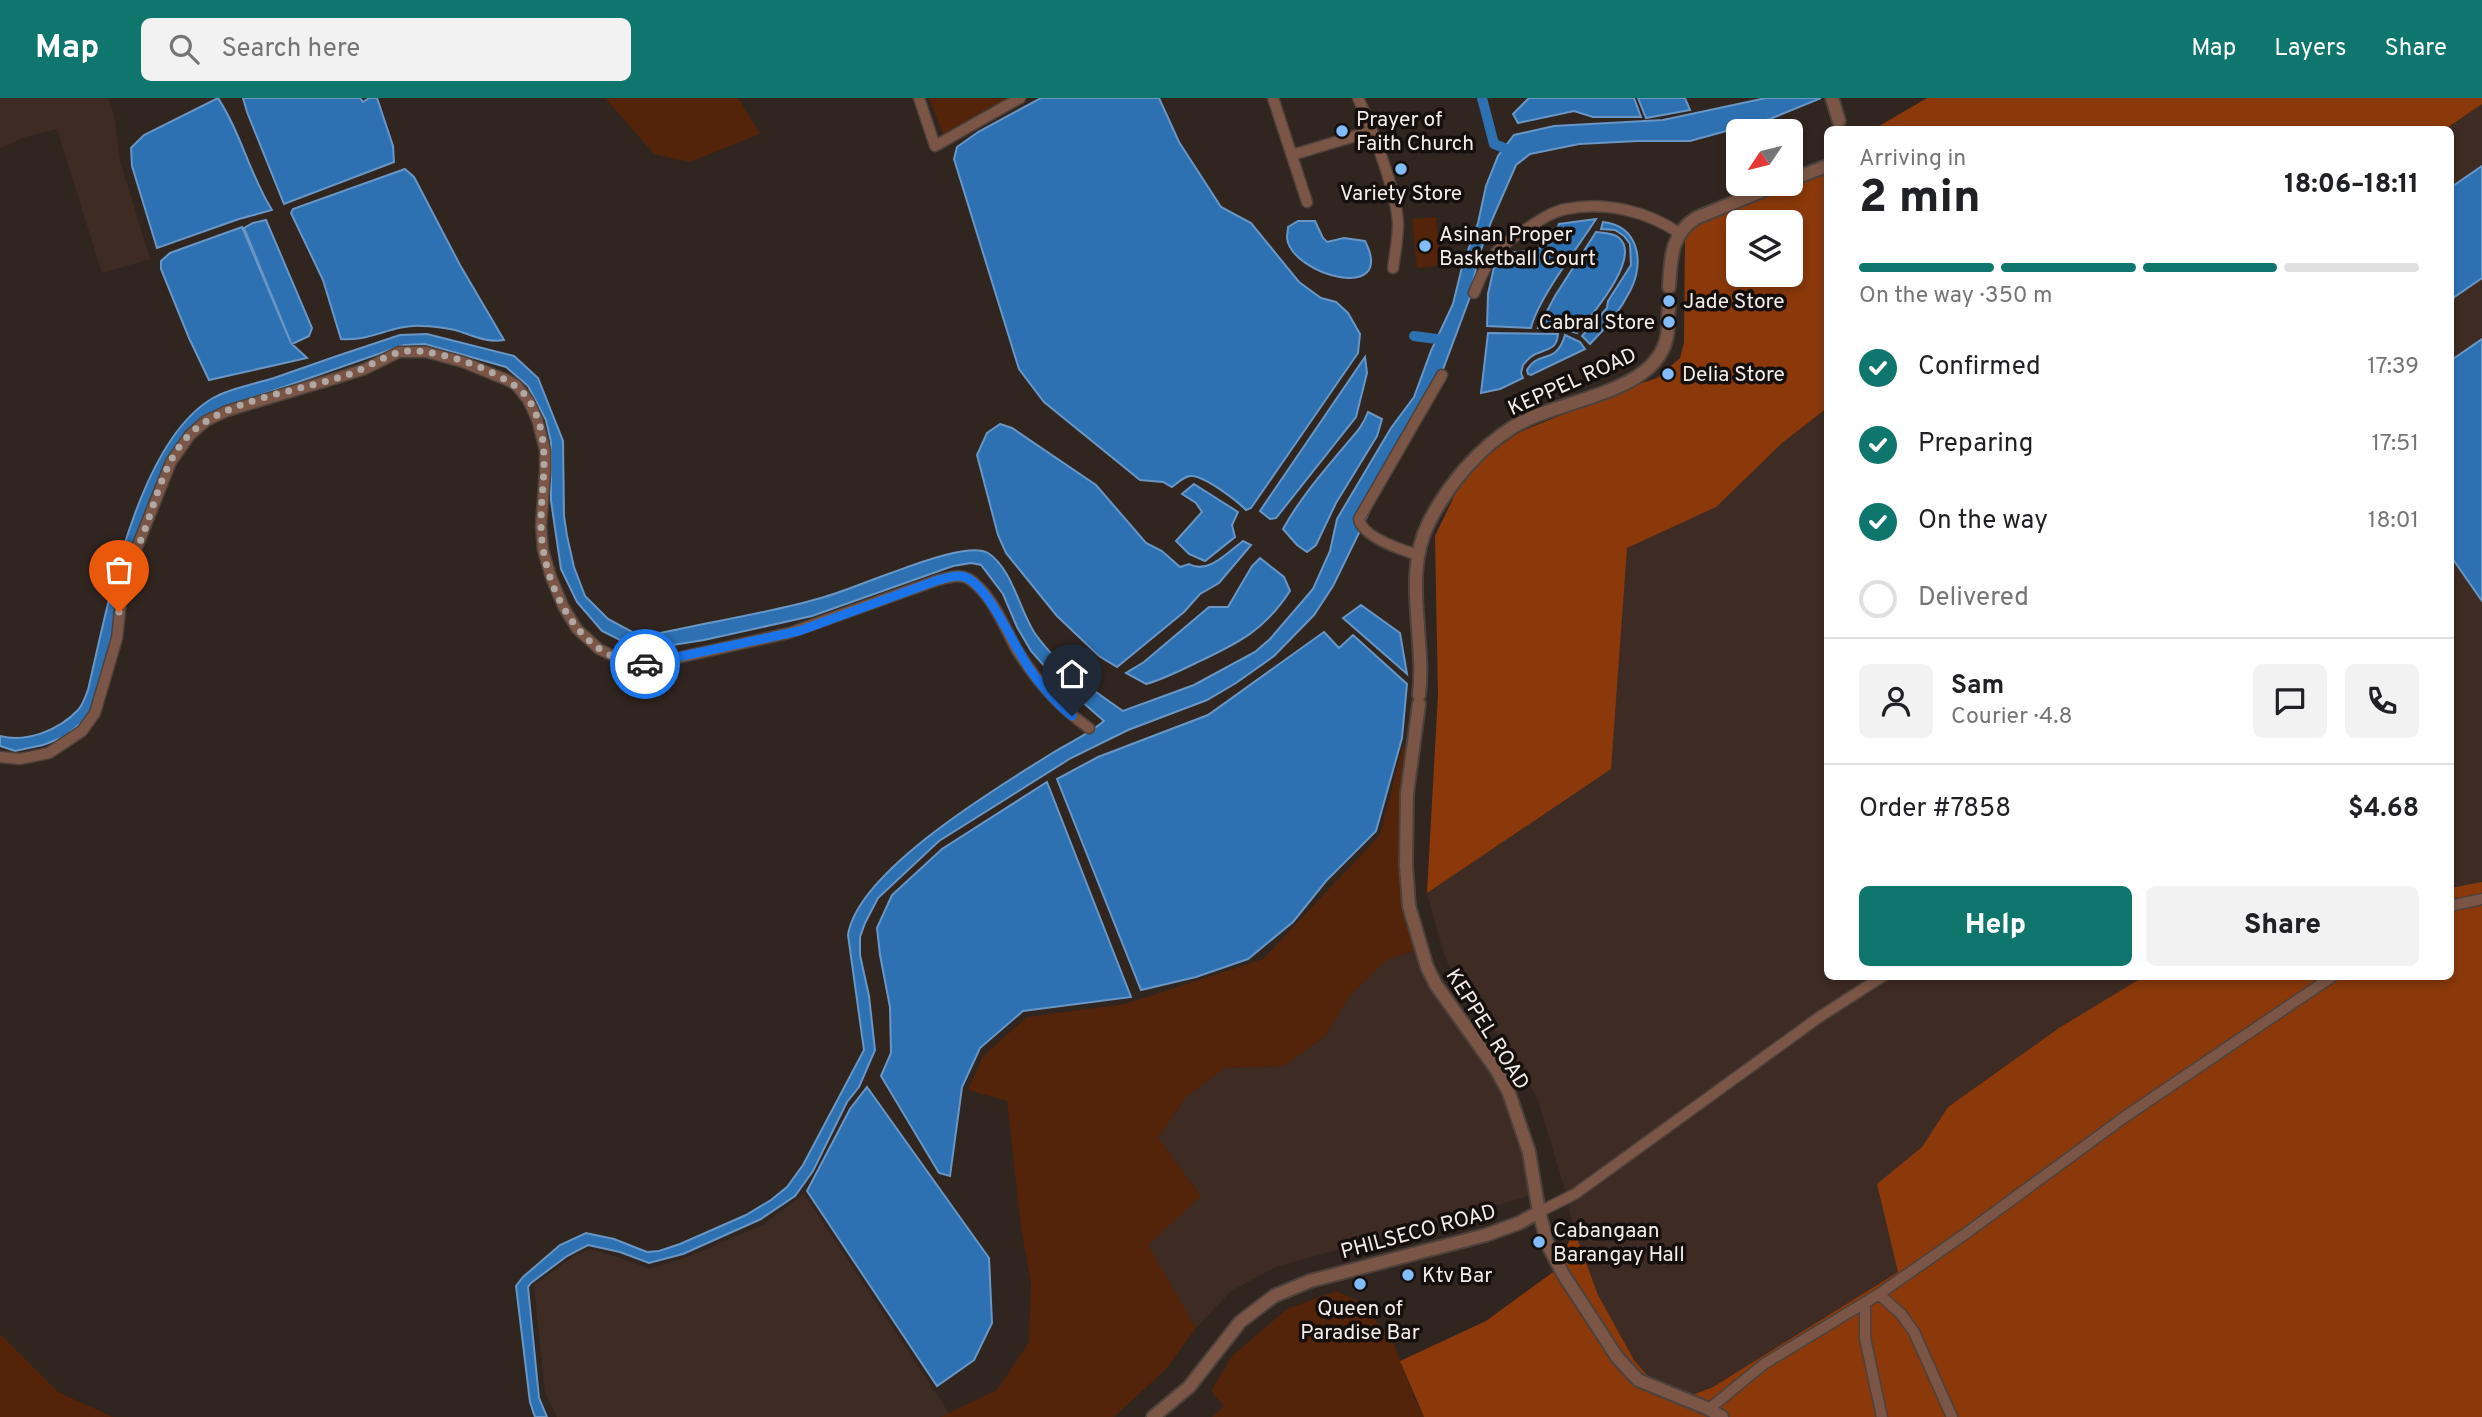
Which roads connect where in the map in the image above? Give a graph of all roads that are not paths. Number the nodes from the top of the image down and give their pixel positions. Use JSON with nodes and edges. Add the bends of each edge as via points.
{"nodes":[{"id":1,"x":919,"y":98,"type":"edge"},
{"id":2,"x":1020,"y":98,"type":"edge"},
{"id":3,"x":1273,"y":98,"type":"edge"},
{"id":4,"x":1358,"y":98,"type":"edge"},
{"id":5,"x":1833,"y":102,"type":"edge"},
{"id":6,"x":1840,"y":126,"type":"edge"},
{"id":7,"x":1372,"y":131,"type":"junction"},
{"id":8,"x":1293,"y":155,"type":"junction"},
{"id":9,"x":1824,"y":167,"type":"edge"},
{"id":10,"x":1803,"y":175,"type":"edge"},
{"id":11,"x":1750,"y":196,"type":"edge"},
{"id":12,"x":1307,"y":202,"type":"dead end"},
{"id":13,"x":1679,"y":233,"type":"junction"},
{"id":14,"x":1393,"y":268,"type":"dead end"},
{"id":15,"x":1474,"y":293,"type":"dead end"},
{"id":16,"x":1443,"y":374,"type":"dead end"},
{"id":17,"x":1418,"y":555,"type":"junction"},
{"id":18,"x":1089,"y":728,"type":"dead end"},
{"id":19,"x":0,"y":757,"type":"edge"},
{"id":20,"x":2482,"y":899,"type":"edge"},
{"id":21,"x":2454,"y":905,"type":"edge"},
{"id":22,"x":1876,"y":980,"type":"edge"},
{"id":23,"x":2327,"y":980,"type":"edge"},
{"id":24,"x":1539,"y":1212,"type":"junction"},
{"id":25,"x":1879,"y":1294,"type":"junction"},
{"id":26,"x":1865,"y":1303,"type":"junction"},
{"id":27,"x":1709,"y":1409,"type":"junction"},
{"id":28,"x":1153,"y":1417,"type":"edge"},
{"id":29,"x":1722,"y":1417,"type":"edge"},
{"id":30,"x":1882,"y":1417,"type":"edge"},
{"id":31,"x":1952,"y":1417,"type":"edge"}],
"edges":[{"from":1,"to":2,"type":"street","via":[[935,146]]},
{"from":3,"to":8,"type":"street"},
{"from":4,"to":7,"type":"street"},
{"from":5,"to":6,"type":"street"},
{"from":7,"to":8,"type":"street"},
{"from":7,"to":14,"type":"street","via":[[1397,212]]},
{"from":8,"to":12,"type":"street"},
{"from":9,"to":10,"type":"street"},
{"from":11,"to":13,"type":"street","via":[[1696,218]]},
{"from":13,"to":15,"type":"street","via":[[1656,218],[1633,212],[1566,209],[1502,246]]},
{"from":13,"to":17,"type":"street","name":"KEPPEL ROAD","via":[[1672,248],[1664,351],[1647,371],[1534,416],[1488,447],[1439,505]]},
{"from":16,"to":17,"type":"street","via":[[1359,519],[1363,529]]},
{"from":17,"to":24,"type":"street","name":"KEPPEL ROAD","via":[[1419,700],[1406,826],[1406,873],[1415,930],[1436,985],[1509,1093],[1529,1152]]},
{"from":18,"to":19,"type":"street","via":[[1042,687],[982,591],[960,576],[799,631],[659,662],[629,663],[599,649],[570,619],[546,561],[541,526],[545,450],[528,400],[516,385],[498,375],[436,354],[410,351],[337,379],[227,411],[190,435],[171,462],[123,582],[117,638],[95,713],[82,731],[49,753],[20,759]]},
{"from":20,"to":21,"type":"street"},
{"from":22,"to":24,"type":"street","name":"PHILSECO ROAD","via":[[1575,1194]]},
{"from":23,"to":25,"type":"street","via":[[2126,1116]]},
{"from":24,"to":27,"type":"street","name":"KEPPEL ROAD","via":[[1554,1258],[1626,1370],[1644,1383]]},
{"from":24,"to":28,"type":"street","name":"PHILSECO ROAD","via":[[1479,1237],[1335,1274],[1274,1296],[1240,1322],[1189,1387]]},
{"from":25,"to":26,"type":"street"},
{"from":25,"to":31,"type":"street","via":[[1914,1332]]},
{"from":26,"to":27,"type":"street","via":[[1764,1364]]},
{"from":26,"to":30,"type":"street","via":[[1865,1338]]},
{"from":27,"to":29,"type":"street","name":"KEPPEL ROAD"}]}
